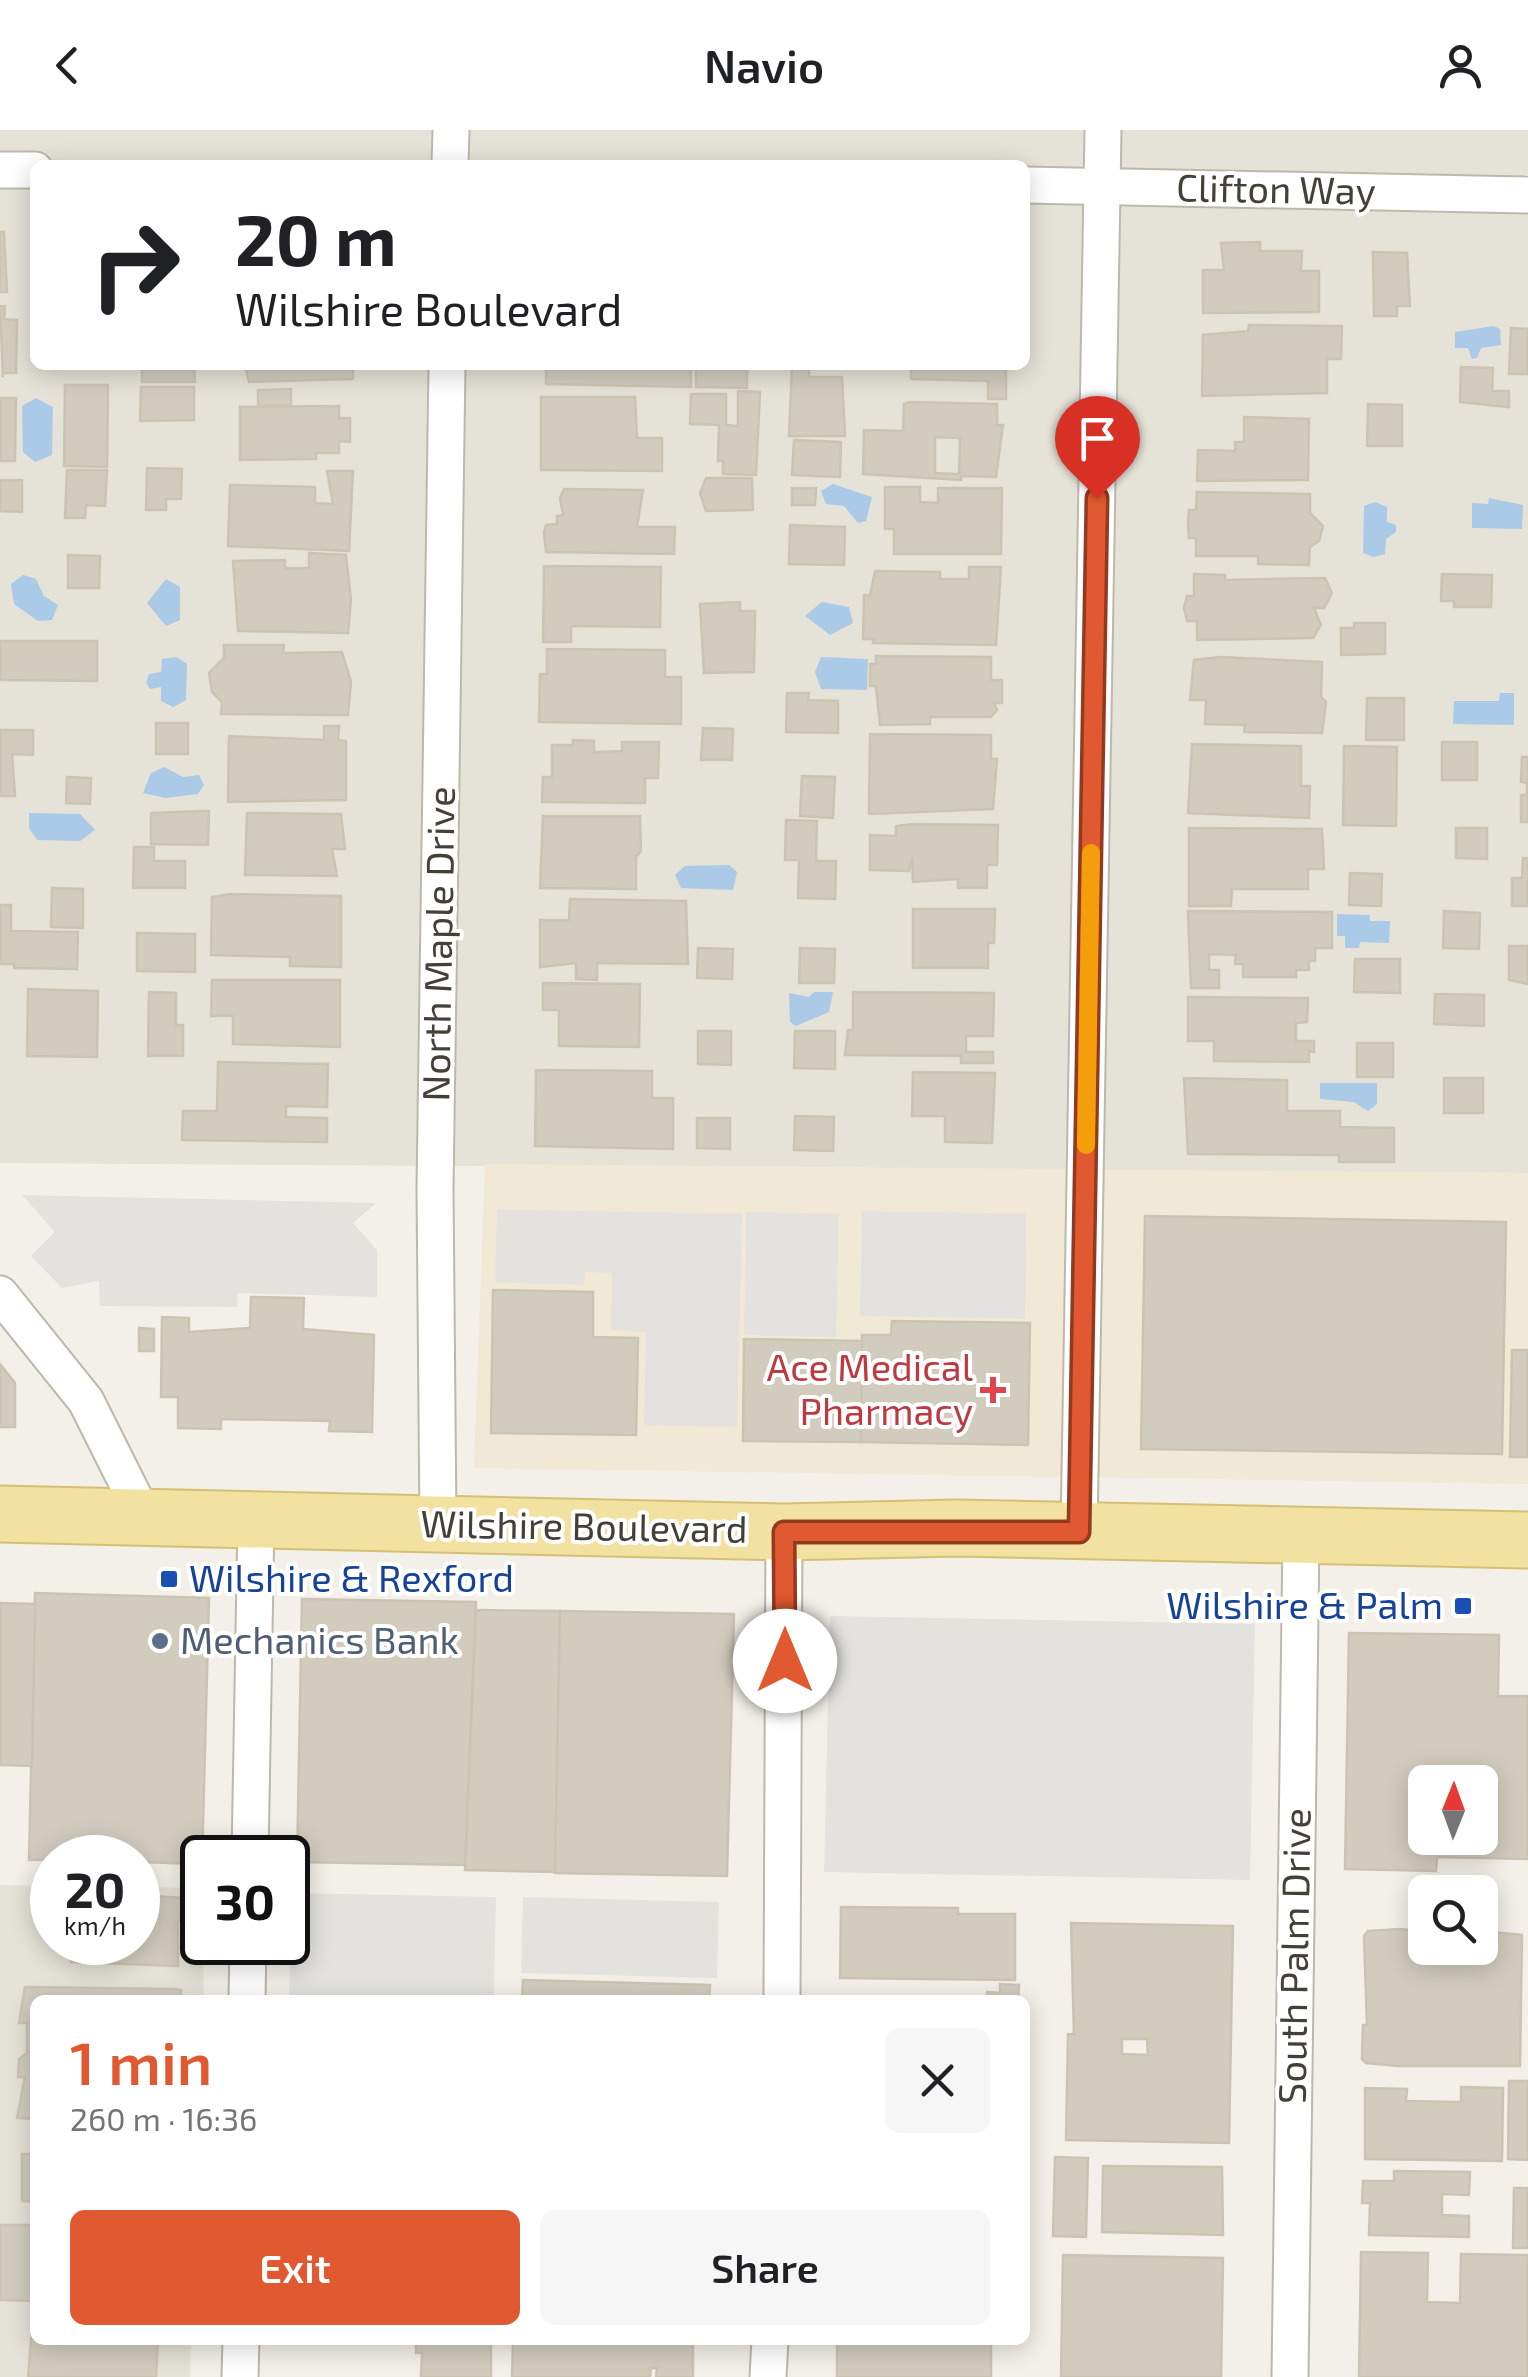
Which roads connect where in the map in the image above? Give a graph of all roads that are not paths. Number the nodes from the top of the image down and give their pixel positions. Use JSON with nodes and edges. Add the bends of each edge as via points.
{"nodes":[{"id":1,"x":451,"y":130,"type":"edge"},
{"id":2,"x":1103,"y":130,"type":"edge"},
{"id":3,"x":450,"y":160,"type":"edge"},
{"id":4,"x":0,"y":170,"type":"edge"},
{"id":5,"x":30,"y":170,"type":"edge"},
{"id":6,"x":1030,"y":185,"type":"edge"},
{"id":7,"x":1102,"y":186,"type":"junction"},
{"id":8,"x":1528,"y":195,"type":"edge"},
{"id":9,"x":447,"y":370,"type":"edge"},
{"id":10,"x":0,"y":1294,"type":"edge"},
{"id":11,"x":0,"y":1514,"type":"edge"},
{"id":12,"x":144,"y":1517,"type":"junction"},
{"id":13,"x":256,"y":1520,"type":"junction"},
{"id":14,"x":438,"y":1523,"type":"junction"},
{"id":15,"x":784,"y":1532,"type":"junction"},
{"id":16,"x":1079,"y":1532,"type":"junction"},
{"id":17,"x":1301,"y":1536,"type":"junction"},
{"id":18,"x":1528,"y":1540,"type":"edge"},
{"id":19,"x":250,"y":1835,"type":"edge"},
{"id":20,"x":248,"y":1965,"type":"edge"},
{"id":21,"x":247,"y":1995,"type":"edge"},
{"id":22,"x":782,"y":1995,"type":"edge"},
{"id":23,"x":241,"y":2345,"type":"edge"},
{"id":24,"x":770,"y":2345,"type":"edge"},
{"id":25,"x":240,"y":2377,"type":"edge"},
{"id":26,"x":768,"y":2377,"type":"edge"},
{"id":27,"x":1290,"y":2377,"type":"edge"}],
"edges":[{"from":1,"to":3,"type":"street"},
{"from":2,"to":7,"type":"street"},
{"from":4,"to":5,"type":"street"},
{"from":6,"to":7,"type":"street","name":"Clifton Way"},
{"from":7,"to":8,"type":"street","name":"Clifton Way"},
{"from":7,"to":16,"type":"street"},
{"from":9,"to":14,"type":"street","name":"North Maple Drive","via":[[435,1189]]},
{"from":10,"to":12,"type":"street","via":[[86,1401]]},
{"from":11,"to":12,"type":"main road","name":"Wilshire Boulevard"},
{"from":12,"to":13,"type":"main road","name":"Wilshire Boulevard"},
{"from":13,"to":14,"type":"main road","name":"Wilshire Boulevard"},
{"from":13,"to":19,"type":"street"},
{"from":14,"to":15,"type":"main road","name":"Wilshire Boulevard"},
{"from":15,"to":16,"type":"main road","name":"Wilshire Boulevard"},
{"from":15,"to":22,"type":"street"},
{"from":16,"to":17,"type":"main road","name":"Wilshire Boulevard"},
{"from":17,"to":18,"type":"main road","name":"Wilshire Boulevard"},
{"from":17,"to":27,"type":"street","name":"South Palm Drive"},
{"from":20,"to":21,"type":"street"},
{"from":23,"to":25,"type":"street"},
{"from":24,"to":26,"type":"street"}]}
